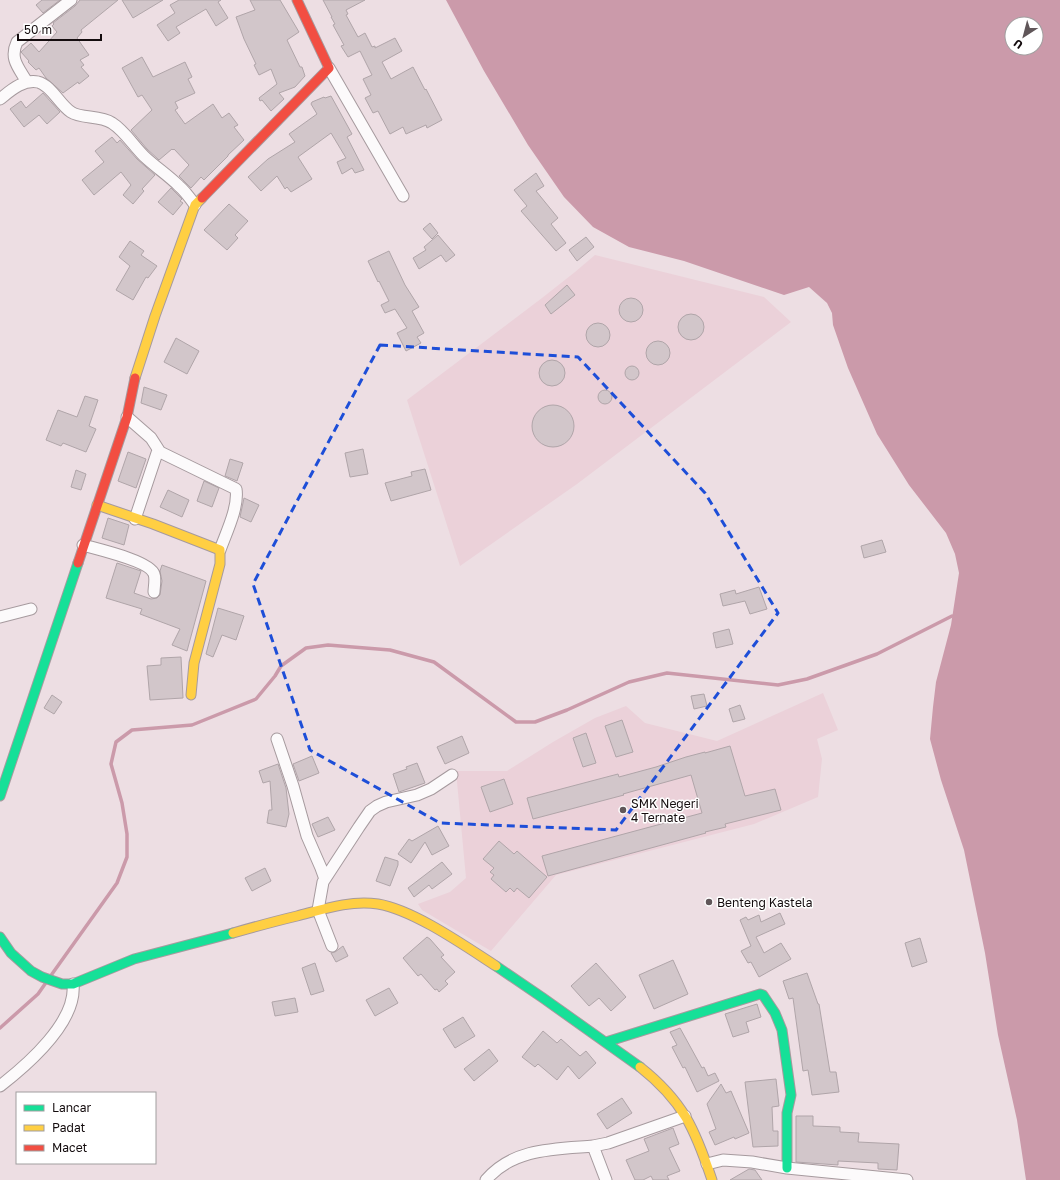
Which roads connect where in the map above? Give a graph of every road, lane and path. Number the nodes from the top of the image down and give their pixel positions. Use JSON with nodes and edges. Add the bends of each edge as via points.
{"nodes":[{"id":1,"x":71,"y":0,"type":"edge"},
{"id":2,"x":297,"y":0,"type":"edge"},
{"id":3,"x":329,"y":68,"type":"junction"},
{"id":4,"x":27,"y":82,"type":"junction"},
{"id":5,"x":0,"y":99,"type":"edge"},
{"id":6,"x":403,"y":196,"type":"dead end"},
{"id":7,"x":195,"y":204,"type":"junction"},
{"id":8,"x":126,"y":416,"type":"junction"},
{"id":9,"x":158,"y":450,"type":"junction"},
{"id":10,"x":96,"y":505,"type":"junction"},
{"id":11,"x":135,"y":519,"type":"junction"},
{"id":12,"x":83,"y":545,"type":"junction"},
{"id":13,"x":220,"y":550,"type":"junction"},
{"id":14,"x":154,"y":592,"type":"dead end"},
{"id":15,"x":31,"y":609,"type":"dead end"},
{"id":16,"x":0,"y":617,"type":"edge"},
{"id":17,"x":191,"y":695,"type":"dead end"},
{"id":18,"x":277,"y":738,"type":"dead end"},
{"id":19,"x":0,"y":755,"type":"edge"},
{"id":20,"x":13,"y":758,"type":"junction"},
{"id":21,"x":452,"y":775,"type":"dead end"},
{"id":22,"x":0,"y":796,"type":"edge"},
{"id":23,"x":325,"y":879,"type":"junction"},
{"id":24,"x":318,"y":910,"type":"junction"},
{"id":25,"x":0,"y":937,"type":"edge"},
{"id":26,"x":332,"y":946,"type":"dead end"},
{"id":27,"x":67,"y":984,"type":"junction"},
{"id":28,"x":606,"y":1042,"type":"junction"},
{"id":29,"x":0,"y":1086,"type":"edge"},
{"id":30,"x":685,"y":1116,"type":"junction"},
{"id":31,"x":593,"y":1146,"type":"junction"},
{"id":32,"x":707,"y":1164,"type":"junction"},
{"id":33,"x":787,"y":1168,"type":"junction"},
{"id":34,"x":486,"y":1180,"type":"edge"},
{"id":35,"x":606,"y":1180,"type":"edge"},
{"id":36,"x":712,"y":1180,"type":"edge"},
{"id":37,"x":908,"y":1180,"type":"edge"}],
"edges":[{"from":1,"to":4,"type":"street","via":[[17,42],[14,59]]},
{"from":2,"to":3,"type":"main road"},
{"from":3,"to":6,"type":"street"},
{"from":3,"to":7,"type":"main road"},
{"from":4,"to":5,"type":"street"},
{"from":4,"to":7,"type":"street","via":[[44,84],[72,113],[113,123],[146,158],[181,187]]},
{"from":7,"to":8,"type":"main road","via":[[134,380]]},
{"from":8,"to":9,"type":"street","via":[[151,438]]},
{"from":8,"to":10,"type":"main road"},
{"from":9,"to":11,"type":"street"},
{"from":9,"to":13,"type":"street","via":[[236,489],[235,506]]},
{"from":10,"to":11,"type":"main road"},
{"from":10,"to":12,"type":"main road"},
{"from":11,"to":13,"type":"main road"},
{"from":12,"to":14,"type":"street","via":[[148,565],[154,574]]},
{"from":12,"to":20,"type":"main road"},
{"from":13,"to":17,"type":"main road","via":[[220,564],[194,663]]},
{"from":15,"to":16,"type":"street"},
{"from":18,"to":23,"type":"street","via":[[307,836]]},
{"from":19,"to":20,"type":"street"},
{"from":20,"to":22,"type":"main road"},
{"from":21,"to":23,"type":"street","via":[[430,790],[405,799],[386,802],[370,811]]},
{"from":23,"to":24,"type":"street"},
{"from":24,"to":26,"type":"street"},
{"from":24,"to":27,"type":"main road","via":[[134,959]]},
{"from":24,"to":28,"type":"main road","via":[[369,902],[401,911],[484,958]]},
{"from":25,"to":27,"type":"main road","via":[[11,953],[31,971]]},
{"from":27,"to":29,"type":"street","via":[[73,998],[71,1006],[44,1046]]},
{"from":28,"to":30,"type":"main road","via":[[659,1084],[679,1104]]},
{"from":28,"to":33,"type":"main road","via":[[763,995],[782,1030],[791,1095],[787,1113]]},
{"from":30,"to":31,"type":"street"},
{"from":30,"to":32,"type":"main road"},
{"from":31,"to":34,"type":"street","via":[[534,1152],[502,1165]]},
{"from":31,"to":35,"type":"street"},
{"from":32,"to":33,"type":"street","via":[[723,1160]]},
{"from":32,"to":36,"type":"main road"},
{"from":33,"to":37,"type":"street"}]}
